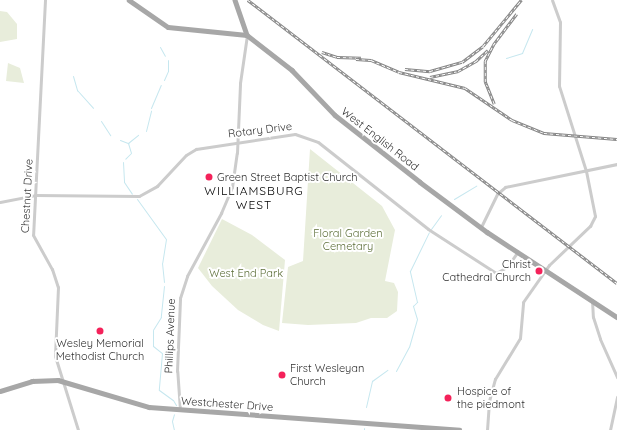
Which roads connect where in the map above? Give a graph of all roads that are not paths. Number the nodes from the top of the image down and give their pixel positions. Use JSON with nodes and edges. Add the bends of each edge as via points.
{"nodes":[{"id":1,"x":46,"y":0,"type":"edge"},
{"id":2,"x":129,"y":0,"type":"edge"},
{"id":3,"x":235,"y":0,"type":"edge"},
{"id":4,"x":552,"y":0,"type":"edge"},
{"id":5,"x":243,"y":27,"type":"junction"},
{"id":6,"x":235,"y":32,"type":"junction"},
{"id":7,"x":247,"y":35,"type":"junction"},
{"id":8,"x":237,"y":142,"type":"junction"},
{"id":9,"x":617,"y":164,"type":"edge"},
{"id":10,"x":586,"y":171,"type":"junction"},
{"id":11,"x":35,"y":195,"type":"junction"},
{"id":12,"x":0,"y":202,"type":"edge"},
{"id":13,"x":481,"y":227,"type":"junction"},
{"id":14,"x":518,"y":252,"type":"junction"},
{"id":15,"x":546,"y":269,"type":"junction"},
{"id":16,"x":592,"y":299,"type":"junction"},
{"id":17,"x":617,"y":317,"type":"edge"},
{"id":18,"x":617,"y":377,"type":"edge"},
{"id":19,"x":63,"y":381,"type":"junction"},
{"id":20,"x":0,"y":391,"type":"edge"},
{"id":21,"x":617,"y":397,"type":"edge"},
{"id":22,"x":180,"y":410,"type":"junction"},
{"id":23,"x":78,"y":430,"type":"edge"},
{"id":24,"x":459,"y":430,"type":"edge"},
{"id":25,"x":487,"y":430,"type":"edge"},
{"id":26,"x":610,"y":430,"type":"edge"}],
"edges":[{"from":1,"to":11,"type":"street","name":"Chestnut Drive"},
{"from":2,"to":6,"type":"main road","name":"West English Road","via":[[168,27]]},
{"from":3,"to":5,"type":"main road"},
{"from":4,"to":10,"type":"street","via":[[560,22],[559,86]]},
{"from":5,"to":6,"type":"main road"},
{"from":5,"to":7,"type":"main road"},
{"from":6,"to":7,"type":"main road","name":"West English Road"},
{"from":7,"to":8,"type":"street","name":"Phillips Avenue","via":[[240,82]]},
{"from":7,"to":13,"type":"main road","name":"West English Road","via":[[292,70],[345,123]]},
{"from":8,"to":11,"type":"street","name":"Rotary Drive","via":[[201,147],[191,152],[157,186],[139,196]]},
{"from":8,"to":14,"type":"street","name":"Rotary Drive","via":[[291,134],[311,138],[428,229],[496,273],[507,267]]},
{"from":8,"to":22,"type":"street","name":"Phillips Avenue","via":[[232,187],[187,276],[180,298],[177,371]]},
{"from":9,"to":10,"type":"street"},
{"from":10,"to":13,"type":"street","via":[[502,189]]},
{"from":10,"to":15,"type":"street","via":[[595,218]]},
{"from":11,"to":12,"type":"street","name":"Rotary Drive"},
{"from":11,"to":19,"type":"street","name":"Chestnut Drive","via":[[34,239],[52,269],[59,292],[55,352]]},
{"from":13,"to":14,"type":"main road","name":"West English Road"},
{"from":14,"to":15,"type":"main road","name":"West English Road"},
{"from":15,"to":16,"type":"main road","name":"West English Road"},
{"from":15,"to":25,"type":"street","via":[[523,302],[520,338],[496,380],[489,401]]},
{"from":16,"to":17,"type":"main road","name":"West English Road"},
{"from":16,"to":18,"type":"street","via":[[592,310],[600,339]]},
{"from":19,"to":20,"type":"main road","name":"Westchester Drive","via":[[32,381]]},
{"from":19,"to":22,"type":"main road","name":"Westchester Drive","via":[[132,403]]},
{"from":19,"to":23,"type":"street","name":"Chestnut Drive"},
{"from":21,"to":26,"type":"street"},
{"from":22,"to":24,"type":"main road","name":"Westchester Drive"}]}
